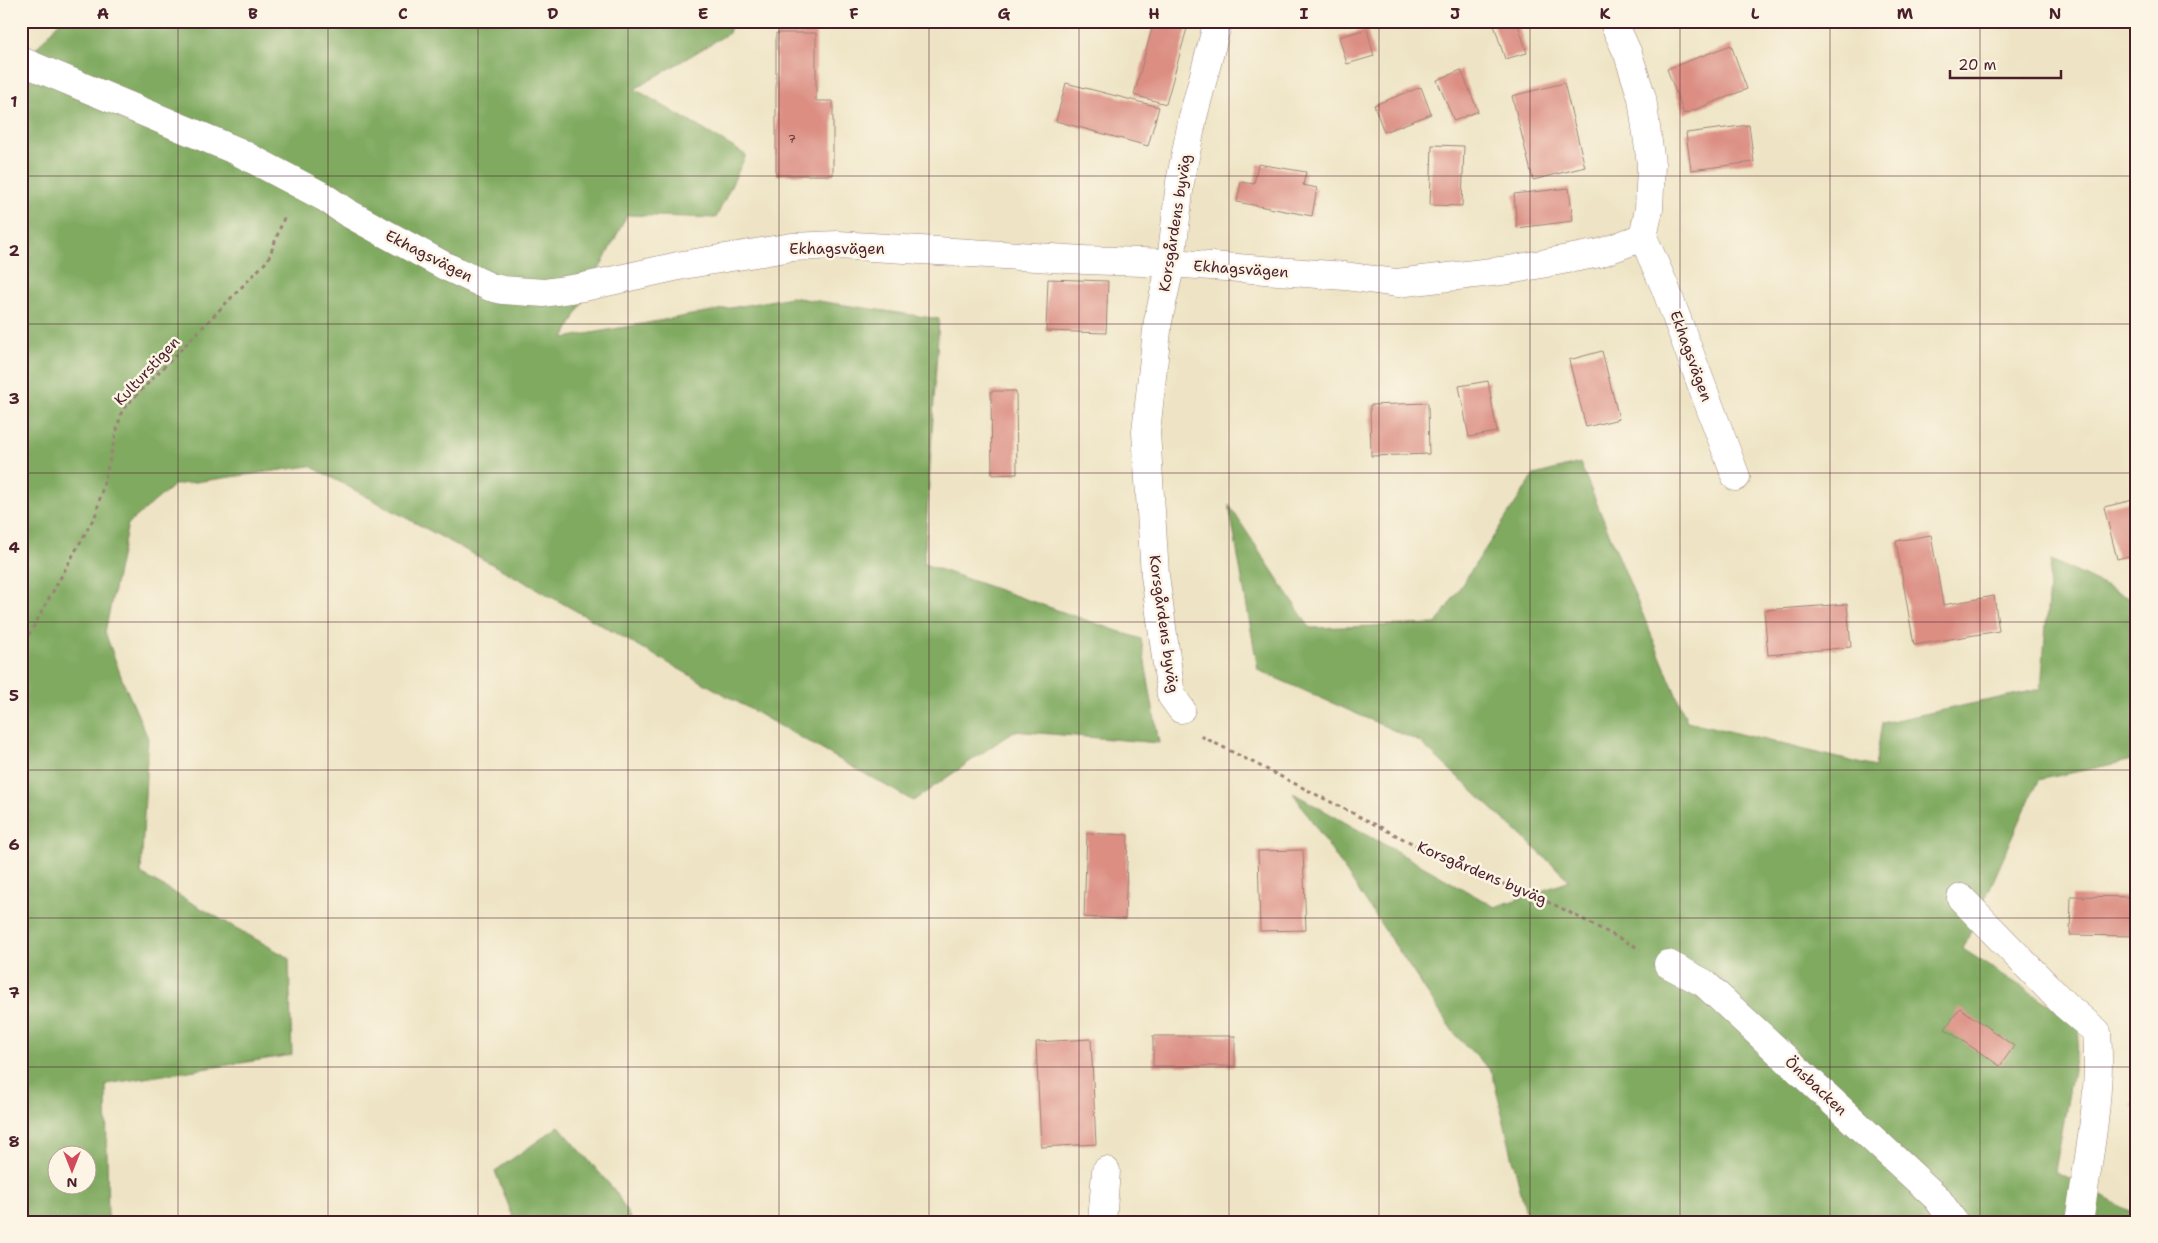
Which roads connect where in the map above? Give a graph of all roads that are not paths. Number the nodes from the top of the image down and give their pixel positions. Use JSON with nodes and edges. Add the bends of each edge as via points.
{"nodes":[{"id":1,"x":1218,"y":21,"type":"edge"},
{"id":2,"x":1613,"y":21,"type":"edge"},
{"id":3,"x":21,"y":61,"type":"edge"},
{"id":4,"x":1643,"y":237,"type":"junction"},
{"id":5,"x":1171,"y":263,"type":"junction"},
{"id":6,"x":1736,"y":477,"type":"dead end"},
{"id":7,"x":1181,"y":709,"type":"road end"},
{"id":8,"x":1961,"y":898,"type":"dead end"},
{"id":9,"x":1668,"y":964,"type":"road end"},
{"id":10,"x":1106,"y":1171,"type":"dead end"},
{"id":11,"x":1102,"y":1222,"type":"edge"},
{"id":12,"x":1954,"y":1222,"type":"edge"},
{"id":13,"x":2079,"y":1222,"type":"edge"}],
"edges":[{"from":1,"to":5,"type":"street","name":"Korsgårdens byväg","via":[[1192,117],[1180,182]]},
{"from":2,"to":4,"type":"street","via":[[1642,98],[1651,164],[1649,208]]},
{"from":3,"to":5,"type":"street","name":"Ekhagsvägen","via":[[237,151],[443,265],[503,290],[544,293],[792,247],[838,246]]},
{"from":4,"to":5,"type":"street","name":"Ekhagsvägen","via":[[1600,254],[1509,270],[1396,283]]},
{"from":4,"to":6,"type":"street","name":"Ekhagsvägen"},
{"from":5,"to":7,"type":"street","name":"Korsgårdens byväg","via":[[1158,321],[1146,432],[1155,575],[1171,695]]},
{"from":8,"to":13,"type":"street","via":[[2065,1006],[2097,1032],[2099,1060],[2092,1134]]},
{"from":9,"to":12,"type":"street","name":"Önsbacken","via":[[1704,983],[1937,1198]]},
{"from":10,"to":11,"type":"street"}]}
